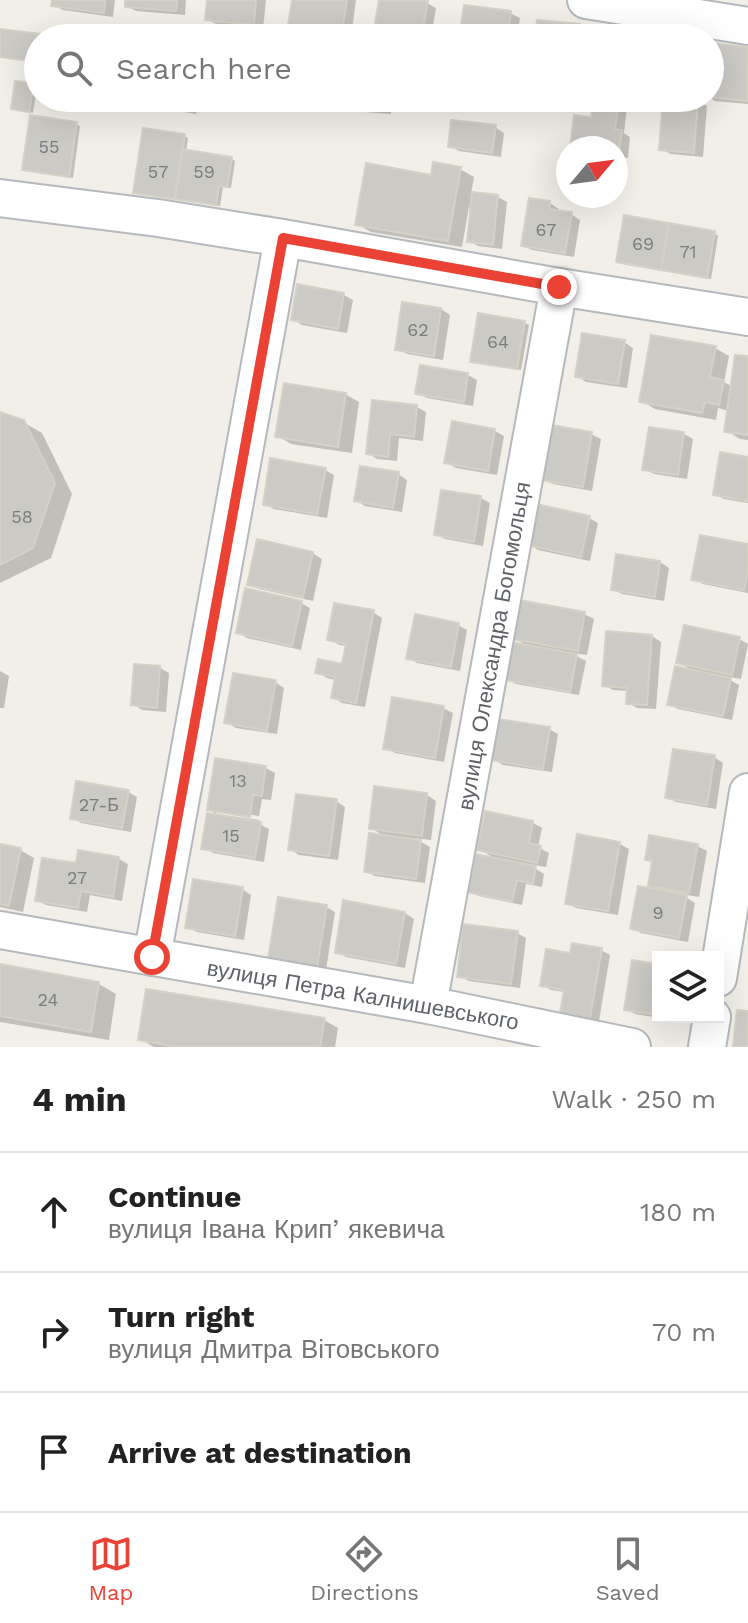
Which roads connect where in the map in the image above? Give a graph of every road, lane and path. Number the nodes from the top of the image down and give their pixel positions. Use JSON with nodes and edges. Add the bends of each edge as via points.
{"nodes":[{"id":1,"x":586,"y":0,"type":"edge"},
{"id":2,"x":748,"y":26,"type":"edge"},
{"id":3,"x":0,"y":198,"type":"edge"},
{"id":4,"x":283,"y":238,"type":"junction"},
{"id":5,"x":559,"y":287,"type":"junction"},
{"id":6,"x":748,"y":317,"type":"edge"},
{"id":7,"x":748,"y":792,"type":"edge"},
{"id":8,"x":0,"y":930,"type":"edge"},
{"id":9,"x":722,"y":951,"type":"edge"},
{"id":10,"x":152,"y":957,"type":"junction"},
{"id":11,"x":428,"y":1005,"type":"junction"},
{"id":12,"x":711,"y":1023,"type":"edge"},
{"id":13,"x":632,"y":1047,"type":"edge"},
{"id":14,"x":707,"y":1047,"type":"edge"}],
"edges":[{"from":1,"to":2,"type":"street"},
{"from":3,"to":4,"type":"street"},
{"from":4,"to":5,"type":"street"},
{"from":4,"to":10,"type":"street"},
{"from":5,"to":6,"type":"street"},
{"from":5,"to":11,"type":"street","name":"вулиця Олександра Богомольця"},
{"from":7,"to":9,"type":"street"},
{"from":8,"to":10,"type":"street","name":"вулиця Петра Калнишевського"},
{"from":10,"to":11,"type":"street","name":"вулиця Петра Калнишевського"},
{"from":11,"to":13,"type":"street","name":"вулиця Петра Калнишевського"},
{"from":12,"to":14,"type":"street"}]}
